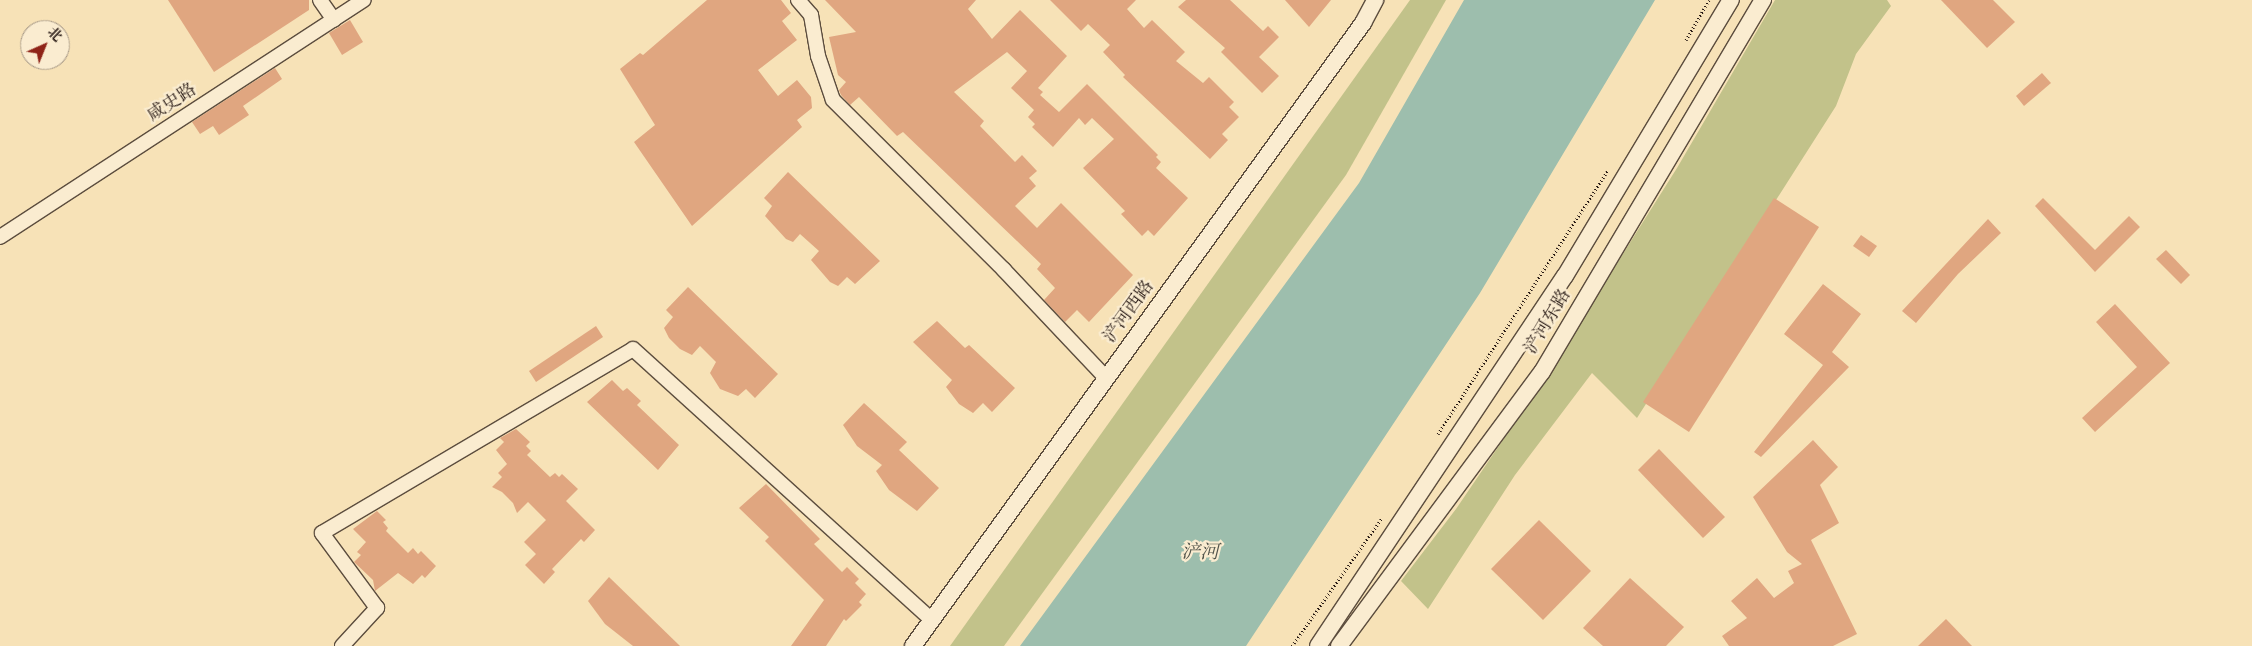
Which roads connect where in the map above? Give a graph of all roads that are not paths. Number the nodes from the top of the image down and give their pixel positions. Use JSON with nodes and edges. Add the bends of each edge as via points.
{"nodes":[{"id":1,"x":320,"y":0,"type":"edge"},
{"id":2,"x":364,"y":0,"type":"edge"},
{"id":3,"x":798,"y":0,"type":"edge"},
{"id":4,"x":1375,"y":0,"type":"edge"},
{"id":5,"x":1731,"y":0,"type":"edge"},
{"id":6,"x":1763,"y":0,"type":"edge"},
{"id":7,"x":334,"y":20,"type":"junction"},
{"id":8,"x":0,"y":237,"type":"edge"},
{"id":9,"x":1106,"y":378,"type":"junction"},
{"id":10,"x":932,"y":620,"type":"junction"},
{"id":11,"x":342,"y":646,"type":"edge"},
{"id":12,"x":914,"y":646,"type":"edge"},
{"id":13,"x":1318,"y":646,"type":"edge"},
{"id":14,"x":1339,"y":646,"type":"edge"}],
"edges":[{"from":1,"to":7,"type":"street"},
{"from":2,"to":7,"type":"street","name":"咸史路"},
{"from":3,"to":9,"type":"street","via":[[812,15],[818,56],[833,100],[1004,270]]},
{"from":4,"to":9,"type":"street","name":"浐河西路","via":[[1364,24]]},
{"from":5,"to":13,"type":"street","name":"浐河东路","via":[[1565,276]]},
{"from":6,"to":14,"type":"street","name":"浐河东路","via":[[1542,372]]},
{"from":7,"to":8,"type":"street","name":"咸史路"},
{"from":9,"to":10,"type":"street","name":"浐河西路"},
{"from":10,"to":11,"type":"street","via":[[633,349],[322,533],[377,608]]},
{"from":10,"to":12,"type":"street","name":"浐河西路"}]}
